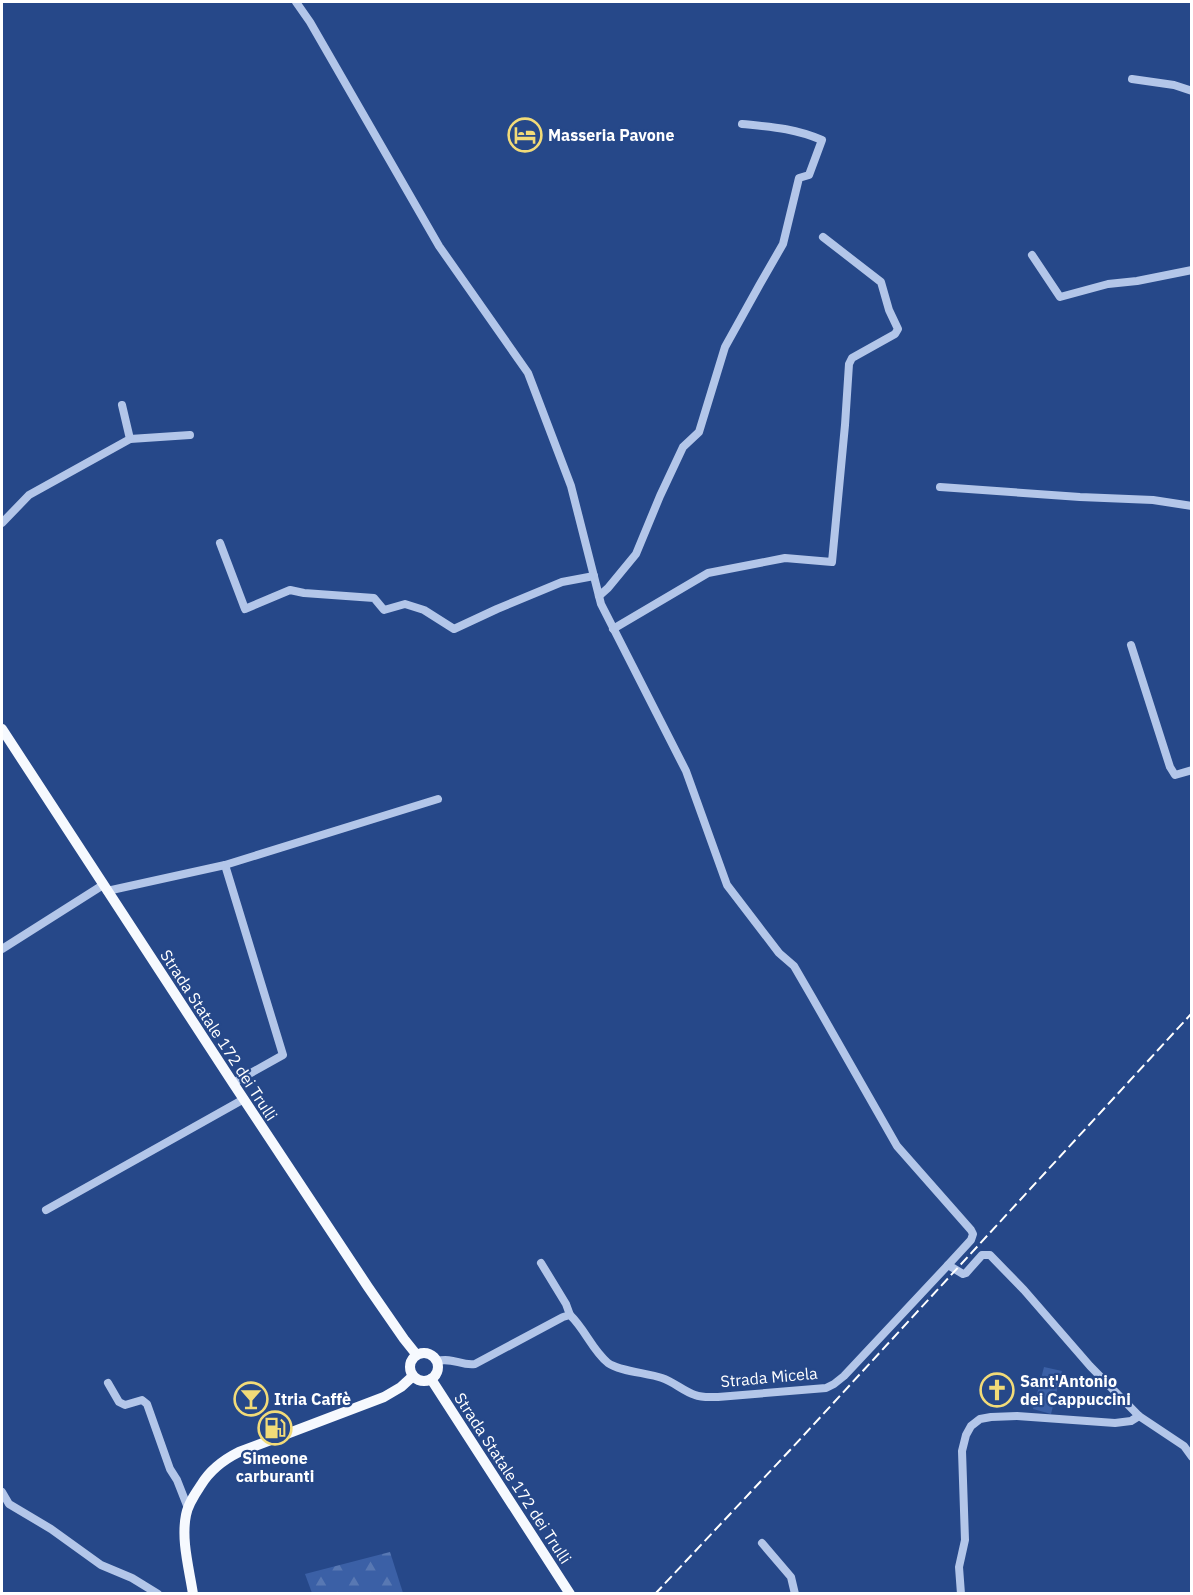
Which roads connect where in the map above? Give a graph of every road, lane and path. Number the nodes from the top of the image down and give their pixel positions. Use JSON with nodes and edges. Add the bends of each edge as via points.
{"nodes":[{"id":1,"x":296,"y":2,"type":"edge"},
{"id":2,"x":1132,"y":79,"type":"dead end"},
{"id":3,"x":1191,"y":91,"type":"edge"},
{"id":4,"x":742,"y":124,"type":"dead end"},
{"id":5,"x":823,"y":237,"type":"dead end"},
{"id":6,"x":1032,"y":255,"type":"dead end"},
{"id":7,"x":1191,"y":270,"type":"edge"},
{"id":8,"x":122,"y":405,"type":"dead end"},
{"id":9,"x":190,"y":435,"type":"dead end"},
{"id":10,"x":130,"y":439,"type":"junction"},
{"id":11,"x":940,"y":487,"type":"dead end"},
{"id":12,"x":1191,"y":506,"type":"edge"},
{"id":13,"x":2,"y":523,"type":"edge"},
{"id":14,"x":220,"y":543,"type":"dead end"},
{"id":15,"x":594,"y":576,"type":"junction"},
{"id":16,"x":599,"y":596,"type":"junction"},
{"id":17,"x":613,"y":629,"type":"junction"},
{"id":18,"x":1131,"y":645,"type":"dead end"},
{"id":19,"x":2,"y":729,"type":"edge"},
{"id":20,"x":1191,"y":770,"type":"edge"},
{"id":21,"x":438,"y":799,"type":"dead end"},
{"id":22,"x":225,"y":865,"type":"junction"},
{"id":23,"x":105,"y":888,"type":"junction"},
{"id":24,"x":2,"y":949,"type":"edge"},
{"id":25,"x":233,"y":1083,"type":"junction"},
{"id":26,"x":243,"y":1099,"type":"junction"},
{"id":27,"x":46,"y":1210,"type":"dead end"},
{"id":28,"x":541,"y":1263,"type":"dead end"},
{"id":29,"x":948,"y":1264,"type":"junction"},
{"id":30,"x":570,"y":1315,"type":"junction"},
{"id":31,"x":416,"y":1354,"type":"junction"},
{"id":32,"x":437,"y":1361,"type":"junction"},
{"id":33,"x":413,"y":1376,"type":"junction"},
{"id":34,"x":431,"y":1379,"type":"junction"},
{"id":35,"x":108,"y":1383,"type":"dead end"},
{"id":36,"x":1139,"y":1416,"type":"junction"},
{"id":37,"x":1191,"y":1457,"type":"edge"},
{"id":38,"x":2,"y":1492,"type":"edge"},
{"id":39,"x":188,"y":1508,"type":"junction"},
{"id":40,"x":762,"y":1543,"type":"dead end"},
{"id":41,"x":158,"y":1593,"type":"edge"},
{"id":42,"x":193,"y":1593,"type":"edge"},
{"id":43,"x":570,"y":1593,"type":"edge"},
{"id":44,"x":795,"y":1593,"type":"edge"},
{"id":45,"x":961,"y":1593,"type":"edge"}],
"edges":[{"from":1,"to":15,"type":"street","name":"Strada Micela","via":[[439,246],[528,373],[571,486]]},
{"from":2,"to":3,"type":"street"},
{"from":4,"to":16,"type":"street","via":[[801,131],[822,140],[809,175],[799,178],[783,244],[725,347],[699,432],[683,447],[636,554]]},
{"from":5,"to":17,"type":"street","via":[[881,282],[898,329],[896,334],[852,358],[849,364],[832,562],[785,558],[708,573]]},
{"from":6,"to":7,"type":"street","via":[[1060,297],[1108,284]]},
{"from":8,"to":10,"type":"street"},
{"from":9,"to":10,"type":"street"},
{"from":10,"to":13,"type":"street","via":[[29,495]]},
{"from":11,"to":12,"type":"street","via":[[1154,500]]},
{"from":14,"to":15,"type":"street","via":[[245,609],[290,590],[374,598],[384,610],[405,604],[424,610],[454,629],[562,582]]},
{"from":15,"to":16,"type":"street","name":"Strada Micela"},
{"from":16,"to":17,"type":"street","name":"Strada Micela"},
{"from":17,"to":29,"type":"street","name":"Strada Micela","via":[[686,771],[727,885],[779,953],[794,966],[897,1146],[971,1230],[971,1240]]},
{"from":18,"to":20,"type":"street","via":[[1170,767],[1176,775]]},
{"from":19,"to":23,"type":"main road","name":"Strada Statale 172 dei Trulli"},
{"from":21,"to":22,"type":"street"},
{"from":22,"to":23,"type":"street"},
{"from":22,"to":25,"type":"street","via":[[283,1055]]},
{"from":23,"to":24,"type":"street"},
{"from":23,"to":25,"type":"main road","name":"Strada Statale 172 dei Trulli"},
{"from":25,"to":26,"type":"main road","name":"Strada Statale 172 dei Trulli"},
{"from":26,"to":27,"type":"street"},
{"from":26,"to":31,"type":"main road","name":"Strada Statale 172 dei Trulli"},
{"from":28,"to":30,"type":"street","name":"Strada Micela"},
{"from":29,"to":30,"type":"street","name":"Strada Micela","via":[[844,1376],[826,1388],[813,1390],[695,1395],[662,1377],[609,1364]]},
{"from":29,"to":36,"type":"street","via":[[963,1274],[982,1255],[996,1259]]},
{"from":30,"to":32,"type":"street","via":[[475,1364]]},
{"from":31,"to":32,"type":"main road","via":[[426,1352]]},
{"from":31,"to":33,"type":"main road","via":[[409,1364]]},
{"from":32,"to":34,"type":"main road","via":[[437,1373]]},
{"from":33,"to":34,"type":"main road","via":[[421,1381]]},
{"from":33,"to":39,"type":"main road","via":[[384,1397],[227,1458],[205,1478]]},
{"from":34,"to":43,"type":"main road","name":"Strada Statale 172 dei Trulli"},
{"from":35,"to":39,"type":"street","via":[[119,1402],[125,1405],[142,1400],[147,1404]]},
{"from":36,"to":37,"type":"street","via":[[1184,1446]]},
{"from":36,"to":45,"type":"street","via":[[1114,1423],[991,1417],[971,1426],[962,1451]]},
{"from":38,"to":41,"type":"street","via":[[9,1504],[51,1528],[100,1565]]},
{"from":39,"to":42,"type":"main road","via":[[184,1528]]},
{"from":40,"to":44,"type":"street","via":[[791,1577]]}]}
